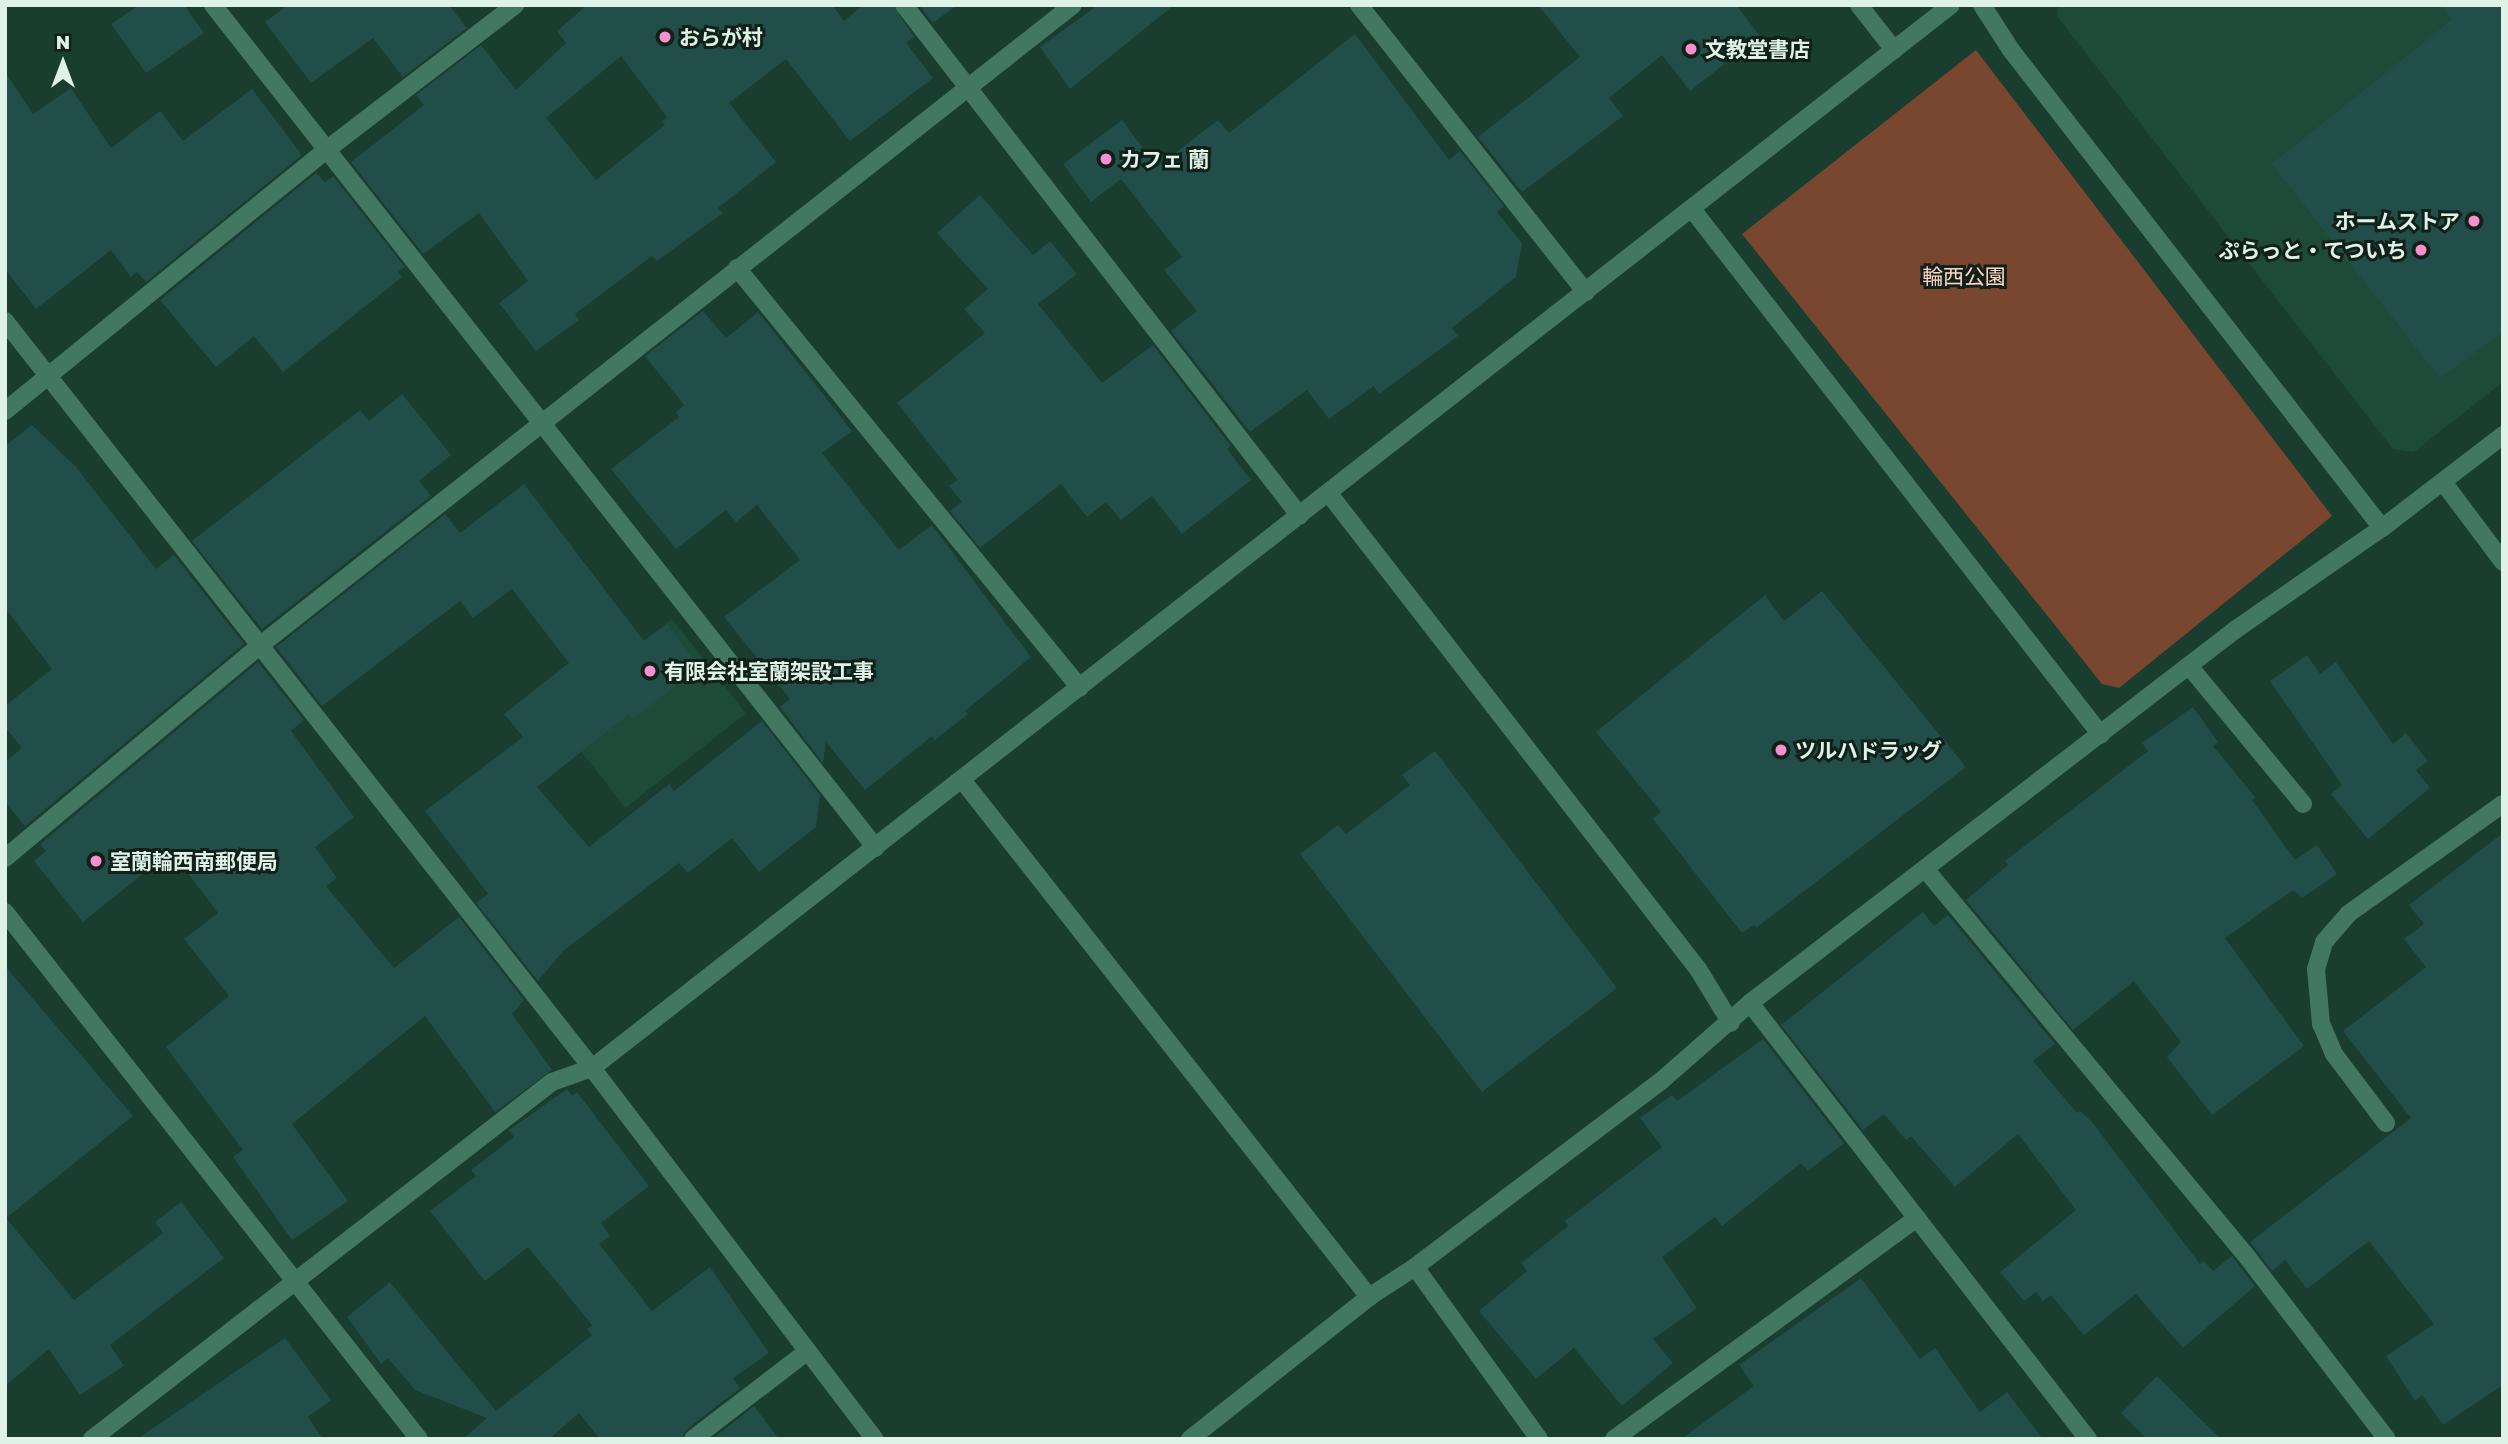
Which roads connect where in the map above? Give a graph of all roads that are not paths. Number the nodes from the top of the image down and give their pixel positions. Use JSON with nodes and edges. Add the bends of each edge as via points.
{"nodes":[{"id":1,"x":213,"y":5,"type":"edge"},
{"id":2,"x":515,"y":5,"type":"edge"},
{"id":3,"x":904,"y":5,"type":"edge"},
{"id":4,"x":1073,"y":5,"type":"edge"},
{"id":5,"x":1359,"y":5,"type":"edge"},
{"id":6,"x":1859,"y":5,"type":"edge"},
{"id":7,"x":1951,"y":5,"type":"edge"},
{"id":8,"x":1982,"y":5,"type":"edge"},
{"id":9,"x":1894,"y":50,"type":"junction"},
{"id":10,"x":970,"y":87,"type":"junction"},
{"id":11,"x":326,"y":151,"type":"junction"},
{"id":12,"x":1692,"y":209,"type":"junction"},
{"id":13,"x":737,"y":268,"type":"junction"},
{"id":14,"x":1586,"y":292,"type":"junction"},
{"id":15,"x":5,"y":321,"type":"edge"},
{"id":16,"x":48,"y":378,"type":"junction"},
{"id":17,"x":5,"y":411,"type":"edge"},
{"id":18,"x":540,"y":425,"type":"junction"},
{"id":19,"x":2503,"y":435,"type":"edge"},
{"id":20,"x":2443,"y":482,"type":"junction"},
{"id":21,"x":1330,"y":495,"type":"junction"},
{"id":22,"x":1300,"y":516,"type":"junction"},
{"id":23,"x":2382,"y":528,"type":"junction"},
{"id":24,"x":2503,"y":562,"type":"edge"},
{"id":25,"x":258,"y":648,"type":"junction"},
{"id":26,"x":2189,"y":666,"type":"junction"},
{"id":27,"x":1080,"y":688,"type":"junction"},
{"id":28,"x":2101,"y":735,"type":"junction"},
{"id":29,"x":963,"y":781,"type":"junction"},
{"id":30,"x":2303,"y":804,"type":"dead end"},
{"id":31,"x":2503,"y":804,"type":"edge"},
{"id":32,"x":876,"y":848,"type":"junction"},
{"id":33,"x":5,"y":858,"type":"edge"},
{"id":34,"x":1926,"y":870,"type":"junction"},
{"id":35,"x":5,"y":912,"type":"edge"},
{"id":36,"x":1750,"y":1003,"type":"junction"},
{"id":37,"x":1731,"y":1023,"type":"junction"},
{"id":38,"x":592,"y":1068,"type":"junction"},
{"id":39,"x":2386,"y":1123,"type":"dead end"},
{"id":40,"x":1917,"y":1218,"type":"junction"},
{"id":41,"x":1415,"y":1267,"type":"junction"},
{"id":42,"x":296,"y":1281,"type":"junction"},
{"id":43,"x":1369,"y":1297,"type":"junction"},
{"id":44,"x":806,"y":1353,"type":"junction"},
{"id":45,"x":92,"y":1439,"type":"edge"},
{"id":46,"x":419,"y":1439,"type":"edge"},
{"id":47,"x":692,"y":1439,"type":"edge"},
{"id":48,"x":875,"y":1439,"type":"edge"},
{"id":49,"x":1190,"y":1439,"type":"edge"},
{"id":50,"x":1539,"y":1439,"type":"edge"},
{"id":51,"x":1614,"y":1439,"type":"edge"},
{"id":52,"x":2088,"y":1439,"type":"edge"},
{"id":53,"x":2387,"y":1439,"type":"edge"}],
"edges":[{"from":1,"to":11,"type":"street"},
{"from":2,"to":11,"type":"street"},
{"from":3,"to":10,"type":"street"},
{"from":4,"to":10,"type":"street"},
{"from":5,"to":14,"type":"street"},
{"from":6,"to":9,"type":"street"},
{"from":7,"to":9,"type":"street"},
{"from":8,"to":23,"type":"street","via":[[2011,50]]},
{"from":9,"to":12,"type":"street"},
{"from":10,"to":13,"type":"street"},
{"from":10,"to":22,"type":"street"},
{"from":11,"to":16,"type":"street"},
{"from":11,"to":18,"type":"street"},
{"from":12,"to":14,"type":"street"},
{"from":12,"to":28,"type":"street"},
{"from":13,"to":18,"type":"street"},
{"from":13,"to":27,"type":"street"},
{"from":14,"to":21,"type":"street"},
{"from":15,"to":16,"type":"street"},
{"from":16,"to":17,"type":"street"},
{"from":16,"to":25,"type":"street"},
{"from":18,"to":25,"type":"street"},
{"from":18,"to":32,"type":"street"},
{"from":19,"to":20,"type":"street"},
{"from":20,"to":23,"type":"street"},
{"from":20,"to":24,"type":"street"},
{"from":21,"to":22,"type":"street"},
{"from":21,"to":37,"type":"street","via":[[1698,969]]},
{"from":22,"to":27,"type":"street"},
{"from":23,"to":26,"type":"street"},
{"from":25,"to":33,"type":"street"},
{"from":25,"to":38,"type":"street"},
{"from":26,"to":28,"type":"street"},
{"from":26,"to":30,"type":"street"},
{"from":27,"to":29,"type":"street"},
{"from":28,"to":34,"type":"street"},
{"from":29,"to":32,"type":"street"},
{"from":29,"to":43,"type":"street"},
{"from":31,"to":39,"type":"street","via":[[2348,914],[2324,942],[2316,969],[2322,1024],[2334,1054]]},
{"from":32,"to":38,"type":"street"},
{"from":34,"to":36,"type":"street"},
{"from":34,"to":53,"type":"street","via":[[2248,1258]]},
{"from":35,"to":42,"type":"street"},
{"from":36,"to":37,"type":"street"},
{"from":36,"to":40,"type":"street"},
{"from":37,"to":41,"type":"street"},
{"from":38,"to":42,"type":"street","via":[[552,1082]]},
{"from":38,"to":44,"type":"street"},
{"from":40,"to":51,"type":"street"},
{"from":40,"to":52,"type":"street"},
{"from":41,"to":43,"type":"street"},
{"from":41,"to":50,"type":"street"},
{"from":42,"to":45,"type":"street"},
{"from":42,"to":46,"type":"street"},
{"from":43,"to":49,"type":"street"},
{"from":44,"to":47,"type":"street"},
{"from":44,"to":48,"type":"street"}]}
